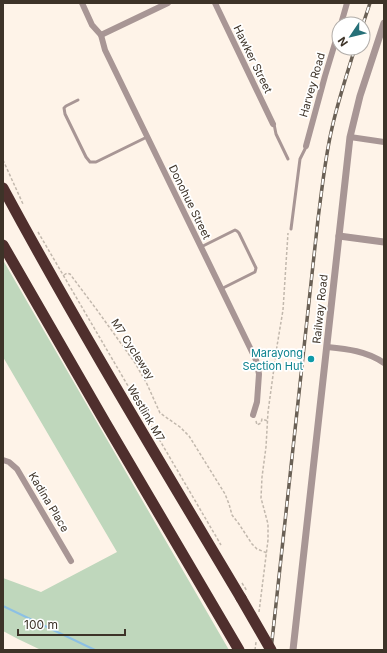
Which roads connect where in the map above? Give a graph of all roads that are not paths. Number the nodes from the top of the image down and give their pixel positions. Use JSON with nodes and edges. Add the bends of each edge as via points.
{"nodes":[{"id":1,"x":82,"y":3,"type":"edge"},
{"id":2,"x":168,"y":3,"type":"edge"},
{"id":3,"x":215,"y":3,"type":"edge"},
{"id":4,"x":347,"y":3,"type":"edge"},
{"id":5,"x":343,"y":16,"type":"edge"},
{"id":6,"x":384,"y":23,"type":"edge"},
{"id":7,"x":101,"y":35,"type":"junction"},
{"id":8,"x":331,"y":55,"type":"edge"},
{"id":9,"x":78,"y":100,"type":"dead end"},
{"id":10,"x":273,"y":124,"type":"joint"},
{"id":11,"x":147,"y":137,"type":"junction"},
{"id":12,"x":350,"y":137,"type":"junction"},
{"id":13,"x":384,"y":142,"type":"edge"},
{"id":14,"x":306,"y":146,"type":"joint"},
{"id":15,"x":288,"y":159,"type":"dead end"},
{"id":16,"x":3,"y":188,"type":"edge"},
{"id":17,"x":291,"y":229,"type":"dead end"},
{"id":18,"x":339,"y":236,"type":"junction"},
{"id":19,"x":384,"y":242,"type":"edge"},
{"id":20,"x":3,"y":245,"type":"edge"},
{"id":21,"x":200,"y":247,"type":"junction"},
{"id":22,"x":221,"y":289,"type":"junction"},
{"id":23,"x":327,"y":347,"type":"junction"},
{"id":24,"x":384,"y":363,"type":"edge"},
{"id":25,"x":253,"y":414,"type":"road end"},
{"id":26,"x":3,"y":460,"type":"edge"},
{"id":27,"x":72,"y":560,"type":"dead end"},
{"id":28,"x":237,"y":647,"type":"edge"},
{"id":29,"x":271,"y":650,"type":"edge"},
{"id":30,"x":293,"y":650,"type":"edge"}],
"edges":[{"from":1,"to":7,"type":"street","name":"Donohue Street","via":[[92,25]]},
{"from":2,"to":7,"type":"street"},
{"from":3,"to":10,"type":"street","name":"Hawker Street"},
{"from":4,"to":5,"type":"street"},
{"from":6,"to":12,"type":"street","name":"Railway Road","via":[[360,96]]},
{"from":7,"to":11,"type":"street","name":"Donohue Street","via":[[105,50]]},
{"from":8,"to":14,"type":"street","name":"Harvey Road"},
{"from":9,"to":11,"type":"lane","via":[[64,108],[65,114],[90,162],[96,162]]},
{"from":10,"to":15,"type":"lane"},
{"from":11,"to":21,"type":"street","name":"Donohue Street"},
{"from":12,"to":13,"type":"street"},
{"from":12,"to":18,"type":"street","name":"Railway Road"},
{"from":14,"to":17,"type":"lane","via":[[300,159]]},
{"from":16,"to":29,"type":"highway","name":"Westlink M7","bridge":true,"via":[[155,455]]},
{"from":18,"to":19,"type":"street"},
{"from":18,"to":23,"type":"street","name":"Railway Road"},
{"from":20,"to":28,"type":"highway"},
{"from":21,"to":22,"type":"street","name":"Donohue Street"},
{"from":21,"to":22,"type":"lane","via":[[235,230],[239,233],[256,268],[255,272]]},
{"from":22,"to":25,"type":"street","name":"Donohue Street","via":[[256,360],[259,374],[258,402]]},
{"from":23,"to":24,"type":"street","via":[[363,352]]},
{"from":23,"to":30,"type":"street","name":"Railway Road"},
{"from":26,"to":27,"type":"street","name":"Kadina Place","via":[[18,469]]}]}
